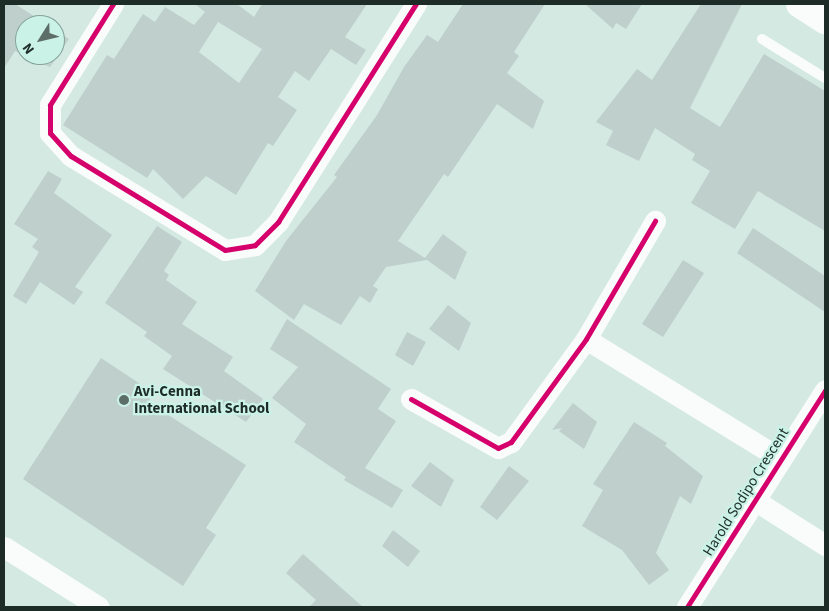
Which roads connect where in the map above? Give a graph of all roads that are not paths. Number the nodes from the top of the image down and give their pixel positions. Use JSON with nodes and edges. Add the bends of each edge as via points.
{"nodes":[{"id":1,"x":113,"y":4,"type":"edge"},
{"id":2,"x":416,"y":4,"type":"edge"},
{"id":3,"x":800,"y":4,"type":"edge"},
{"id":4,"x":825,"y":20,"type":"edge"},
{"id":5,"x":762,"y":39,"type":"dead end"},
{"id":6,"x":825,"y":78,"type":"edge"},
{"id":7,"x":655,"y":221,"type":"dead end"},
{"id":8,"x":586,"y":338,"type":"junction"},
{"id":9,"x":825,"y":390,"type":"edge"},
{"id":10,"x":411,"y":399,"type":"dead end"},
{"id":11,"x":781,"y":459,"type":"junction"},
{"id":12,"x":756,"y":501,"type":"junction"},
{"id":13,"x":825,"y":545,"type":"edge"},
{"id":14,"x":4,"y":547,"type":"edge"},
{"id":15,"x":99,"y":607,"type":"edge"},
{"id":16,"x":687,"y":607,"type":"edge"}],
"edges":[{"from":1,"to":2,"type":"street","via":[[50,105],[50,134],[71,156],[225,250],[254,245],[278,222]]},
{"from":3,"to":4,"type":"street"},
{"from":5,"to":6,"type":"lane"},
{"from":7,"to":8,"type":"street"},
{"from":8,"to":10,"type":"street","via":[[528,422],[511,442],[498,448]]},
{"from":8,"to":11,"type":"street"},
{"from":9,"to":11,"type":"street","name":"Harold Sodipo Crescent"},
{"from":11,"to":12,"type":"street","name":"Harold Sodipo Crescent"},
{"from":12,"to":13,"type":"street"},
{"from":12,"to":16,"type":"street","name":"Harold Sodipo Crescent"},
{"from":14,"to":15,"type":"street"}]}
